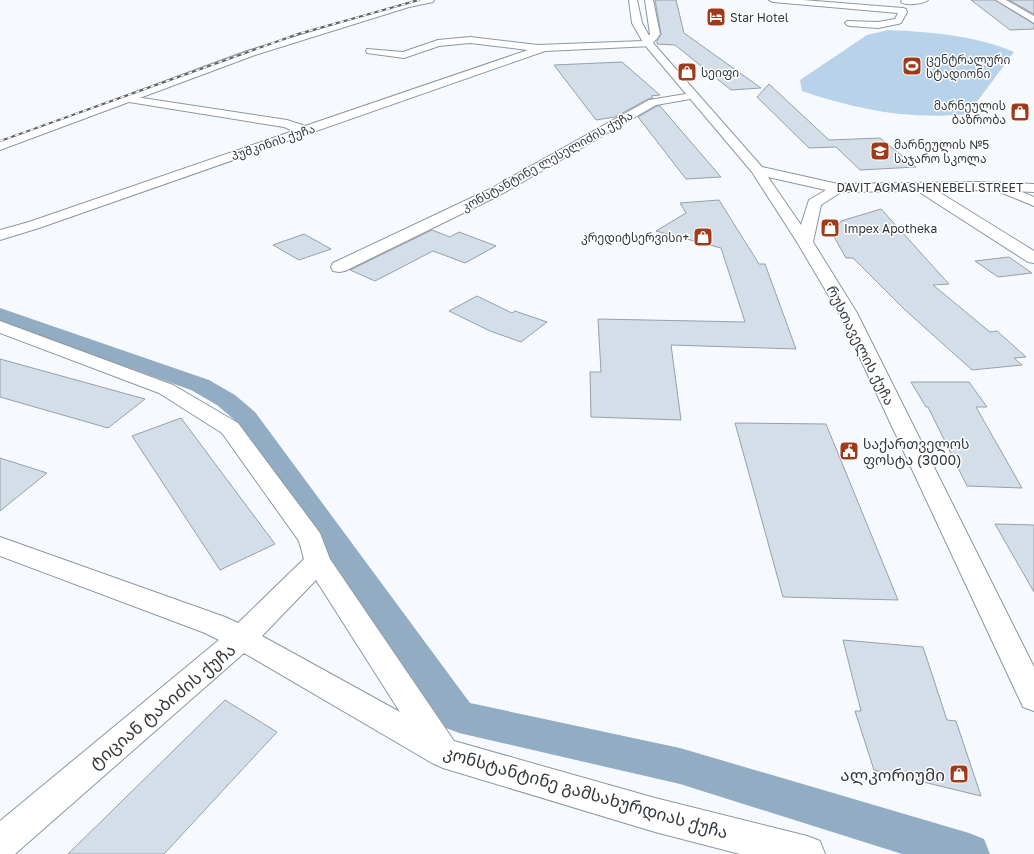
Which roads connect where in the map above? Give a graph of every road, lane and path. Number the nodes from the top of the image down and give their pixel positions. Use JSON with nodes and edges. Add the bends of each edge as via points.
{"nodes":[{"id":1,"x":430,"y":0,"type":"edge"},
{"id":2,"x":773,"y":0,"type":"edge"},
{"id":3,"x":924,"y":0,"type":"edge"},
{"id":4,"x":1000,"y":0,"type":"edge"},
{"id":5,"x":639,"y":3,"type":"edge"},
{"id":6,"x":905,"y":4,"type":"edge"},
{"id":7,"x":1034,"y":20,"type":"edge"},
{"id":8,"x":850,"y":23,"type":"dead end"},
{"id":9,"x":648,"y":43,"type":"junction"},
{"id":10,"x":546,"y":47,"type":"junction"},
{"id":11,"x":371,"y":51,"type":"dead end"},
{"id":12,"x":692,"y":96,"type":"junction"},
{"id":13,"x":128,"y":99,"type":"junction"},
{"id":14,"x":306,"y":131,"type":"junction"},
{"id":15,"x":0,"y":146,"type":"edge"},
{"id":16,"x":757,"y":170,"type":"junction"},
{"id":17,"x":921,"y":187,"type":"junction"},
{"id":18,"x":1000,"y":187,"type":"junction"},
{"id":19,"x":838,"y":188,"type":"junction"},
{"id":20,"x":1033,"y":188,"type":"edge"},
{"id":21,"x":1034,"y":202,"type":"edge"},
{"id":22,"x":0,"y":235,"type":"edge"},
{"id":23,"x":805,"y":242,"type":"junction"},
{"id":24,"x":1034,"y":258,"type":"edge"},
{"id":25,"x":339,"y":267,"type":"dead end"},
{"id":26,"x":0,"y":328,"type":"edge"},
{"id":27,"x":0,"y":546,"type":"edge"},
{"id":28,"x":318,"y":561,"type":"junction"},
{"id":29,"x":242,"y":638,"type":"junction"},
{"id":30,"x":1034,"y":698,"type":"edge"},
{"id":31,"x":443,"y":752,"type":"junction"},
{"id":32,"x":0,"y":844,"type":"edge"},
{"id":33,"x":807,"y":854,"type":"edge"}],
"edges":[{"from":1,"to":13,"type":"street","via":[[251,53]]},
{"from":2,"to":6,"type":"street"},
{"from":3,"to":6,"type":"street"},
{"from":4,"to":7,"type":"street"},
{"from":5,"to":9,"type":"street","name":"რუსთაველის ქუჩა","via":[[637,22]]},
{"from":6,"to":8,"type":"street","via":[[898,21],[878,25]]},
{"from":9,"to":10,"type":"street"},
{"from":9,"to":12,"type":"street","name":"რუსთაველის ქუჩა"},
{"from":10,"to":11,"type":"street","via":[[470,40],[438,43],[404,55]]},
{"from":10,"to":14,"type":"street","name":"პუშკინის ქუჩა"},
{"from":12,"to":16,"type":"street","name":"რუსთაველის ქუჩა"},
{"from":12,"to":25,"type":"street","name":"კონსტანტინე ლესელიძის ქუჩა","via":[[653,102],[495,192]]},
{"from":13,"to":14,"type":"street","via":[[286,124]]},
{"from":13,"to":15,"type":"street"},
{"from":14,"to":22,"type":"street","name":"პუშკინის ქუჩა"},
{"from":16,"to":19,"type":"street","name":"DAVIT AGMASHENEBELI STREET"},
{"from":16,"to":23,"type":"street","name":"რუსთაველის ქუჩა"},
{"from":17,"to":18,"type":"street","name":"DAVIT AGMASHENEBELI STREET"},
{"from":17,"to":19,"type":"street","name":"DAVIT AGMASHENEBELI STREET"},
{"from":17,"to":24,"type":"street"},
{"from":18,"to":20,"type":"street","name":"DAVIT AGMASHENEBELI STREET"},
{"from":18,"to":21,"type":"street"},
{"from":19,"to":23,"type":"street","via":[[814,203]]},
{"from":23,"to":30,"type":"street","name":"რუსთაველის ქუჩა","via":[[848,313]]},
{"from":26,"to":28,"type":"street","via":[[166,389],[230,428],[310,539]]},
{"from":27,"to":29,"type":"street","name":"კონსტანტინე გამსახურდიას ქუჩა","via":[[215,625]]},
{"from":28,"to":29,"type":"street","name":"ტიციან ტაბიძის ქუჩა"},
{"from":28,"to":31,"type":"street"},
{"from":29,"to":31,"type":"street","name":"კონსტანტინე გამსახურდიას ქუჩა"},
{"from":29,"to":32,"type":"street","name":"ტიციან ტაბიძის ქუჩა"},
{"from":31,"to":33,"type":"street","name":"კონსტანტინე გამსახურდიას ქუჩა","via":[[655,815]]}]}
